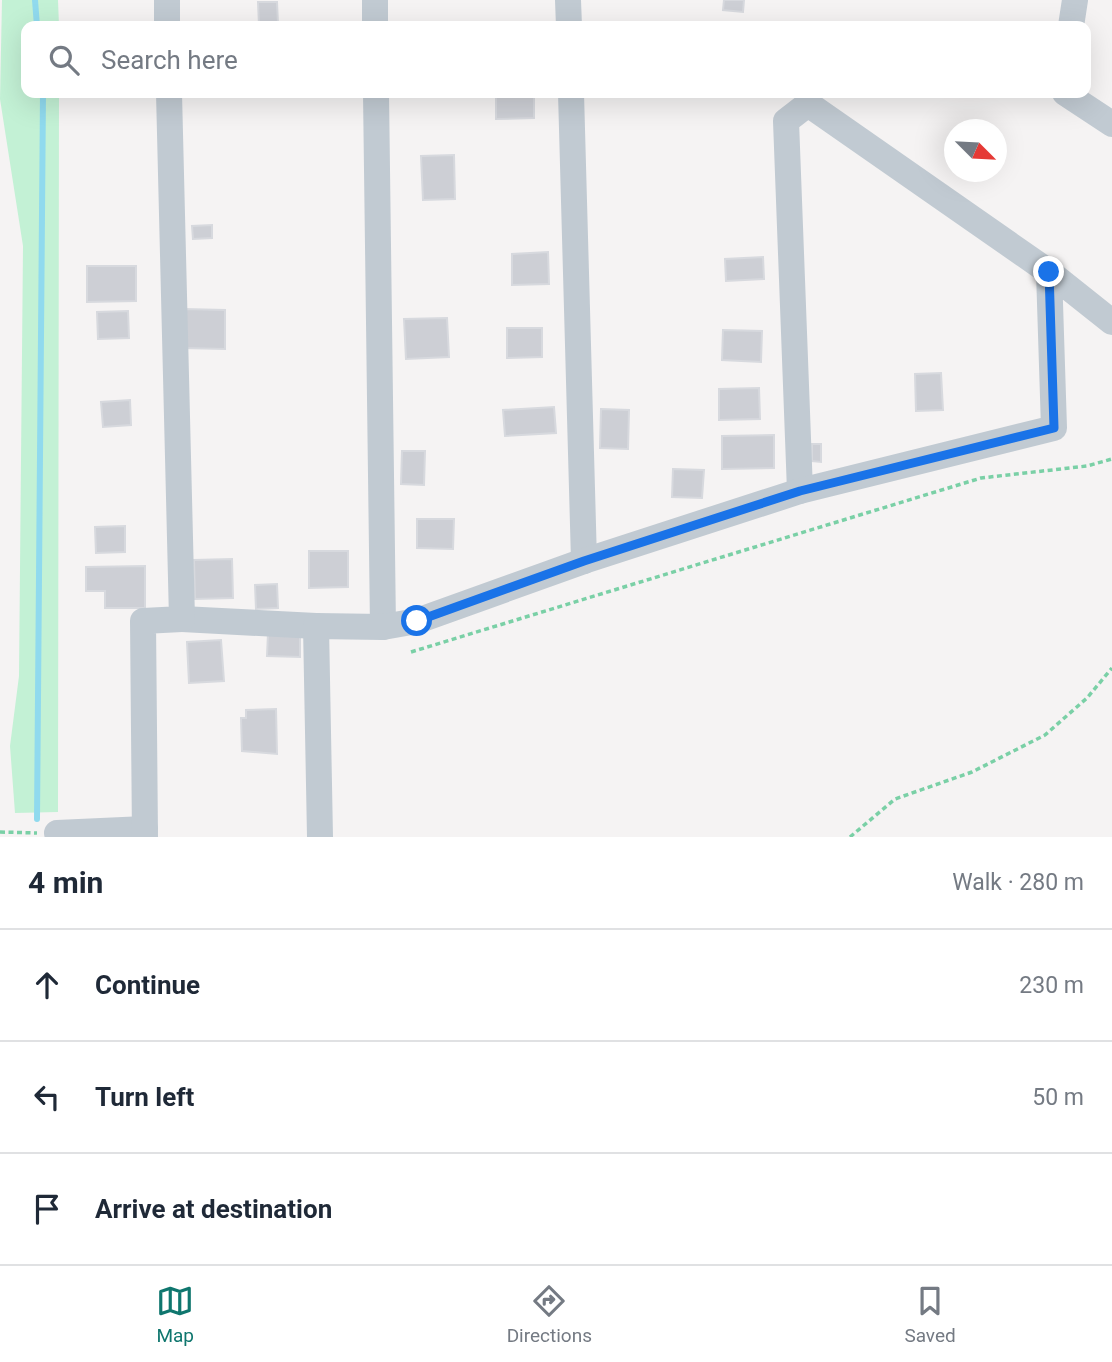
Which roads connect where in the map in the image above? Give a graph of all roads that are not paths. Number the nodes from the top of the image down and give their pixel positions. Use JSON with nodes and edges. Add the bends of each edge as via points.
{"nodes":[{"id":1,"x":166,"y":0,"type":"edge"},
{"id":2,"x":375,"y":0,"type":"edge"},
{"id":3,"x":568,"y":0,"type":"edge"},
{"id":4,"x":1075,"y":0,"type":"edge"},
{"id":5,"x":167,"y":21,"type":"edge"},
{"id":6,"x":375,"y":21,"type":"edge"},
{"id":7,"x":569,"y":21,"type":"edge"},
{"id":8,"x":1072,"y":21,"type":"edge"},
{"id":9,"x":169,"y":98,"type":"edge"},
{"id":10,"x":376,"y":98,"type":"edge"},
{"id":11,"x":571,"y":98,"type":"edge"},
{"id":12,"x":1073,"y":98,"type":"edge"},
{"id":13,"x":1112,"y":124,"type":"edge"},
{"id":14,"x":1049,"y":272,"type":"junction"},
{"id":15,"x":1112,"y":322,"type":"edge"},
{"id":16,"x":800,"y":491,"type":"junction"},
{"id":17,"x":584,"y":561,"type":"junction"},
{"id":18,"x":182,"y":619,"type":"junction"},
{"id":19,"x":316,"y":626,"type":"junction"},
{"id":20,"x":383,"y":628,"type":"junction"},
{"id":21,"x":57,"y":833,"type":"road end"},
{"id":22,"x":145,"y":833,"type":"edge"},
{"id":23,"x":320,"y":837,"type":"edge"}],
"edges":[{"from":1,"to":5,"type":"lane"},
{"from":2,"to":6,"type":"lane"},
{"from":3,"to":7,"type":"lane"},
{"from":4,"to":8,"type":"lane"},
{"from":9,"to":18,"type":"lane"},
{"from":10,"to":20,"type":"lane"},
{"from":11,"to":17,"type":"lane"},
{"from":12,"to":13,"type":"lane"},
{"from":14,"to":15,"type":"lane"},
{"from":14,"to":16,"type":"lane","via":[[1054,428]]},
{"from":14,"to":16,"type":"lane","via":[[808,104],[786,121]]},
{"from":16,"to":17,"type":"lane"},
{"from":17,"to":20,"type":"lane","via":[[417,621]]},
{"from":18,"to":19,"type":"lane"},
{"from":18,"to":22,"type":"lane","via":[[143,621]]},
{"from":19,"to":20,"type":"lane"},
{"from":19,"to":23,"type":"lane"},
{"from":21,"to":22,"type":"lane"}]}
